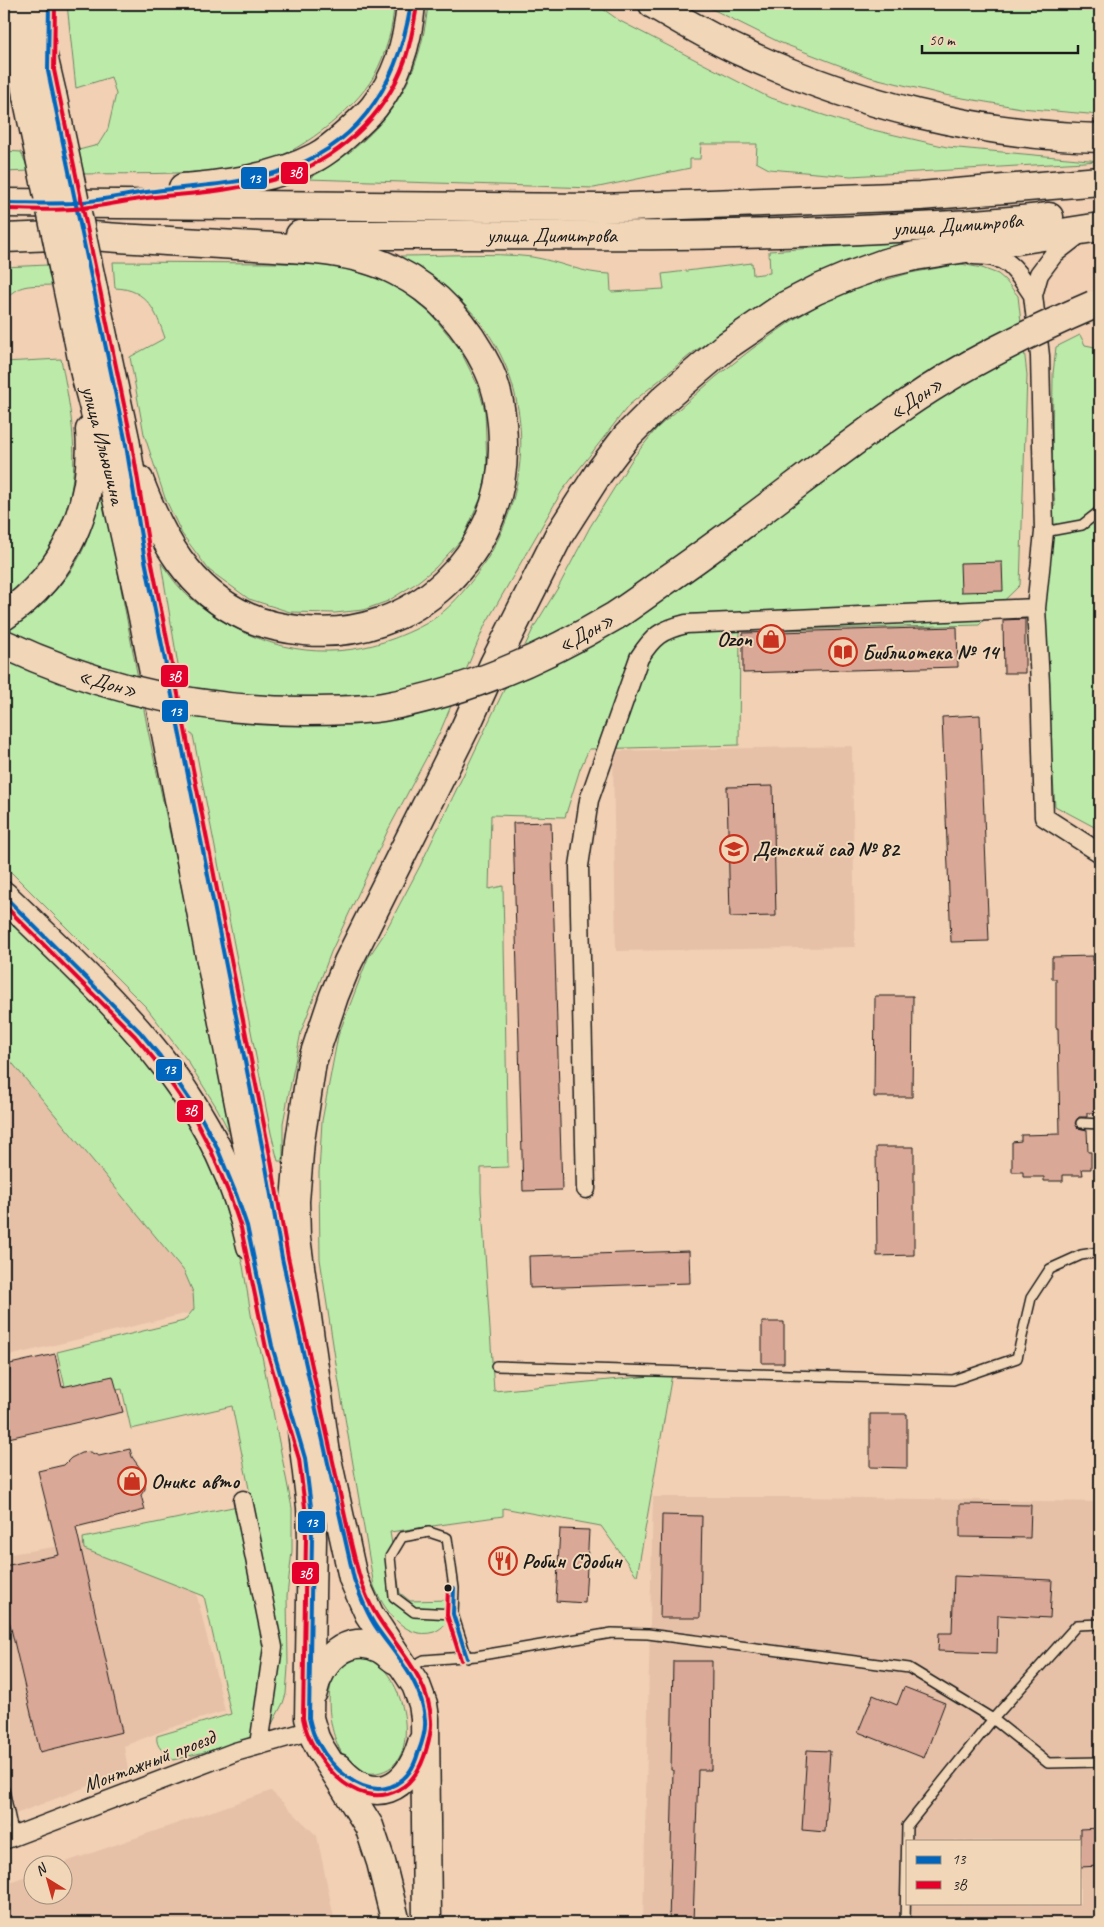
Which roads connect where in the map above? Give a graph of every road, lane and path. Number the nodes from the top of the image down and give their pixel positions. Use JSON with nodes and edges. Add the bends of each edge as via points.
{"nodes":[{"id":1,"x":12,"y":4,"type":"edge"},
{"id":2,"x":32,"y":4,"type":"edge"},
{"id":3,"x":49,"y":4,"type":"edge"},
{"id":4,"x":410,"y":4,"type":"edge"},
{"id":5,"x":653,"y":4,"type":"edge"},
{"id":6,"x":4,"y":8,"type":"edge"},
{"id":7,"x":37,"y":83,"type":"junction"},
{"id":8,"x":1100,"y":138,"type":"edge"},
{"id":9,"x":1100,"y":181,"type":"edge"},
{"id":10,"x":4,"y":203,"type":"edge"},
{"id":11,"x":73,"y":203,"type":"junction"},
{"id":12,"x":1095,"y":223,"type":"edge"},
{"id":13,"x":78,"y":235,"type":"junction"},
{"id":14,"x":4,"y":238,"type":"edge"},
{"id":15,"x":915,"y":256,"type":"junction"},
{"id":16,"x":1033,"y":295,"type":"junction"},
{"id":17,"x":1093,"y":304,"type":"dead end"},
{"id":18,"x":91,"y":340,"type":"junction"},
{"id":19,"x":85,"y":374,"type":"junction"},
{"id":20,"x":125,"y":439,"type":"junction"},
{"id":21,"x":1100,"y":512,"type":"edge"},
{"id":22,"x":1044,"y":532,"type":"junction"},
{"id":23,"x":1036,"y":608,"type":"junction"},
{"id":24,"x":4,"y":616,"type":"edge"},
{"id":25,"x":4,"y":644,"type":"edge"},
{"id":26,"x":1100,"y":853,"type":"edge"},
{"id":27,"x":4,"y":896,"type":"edge"},
{"id":28,"x":1081,"y":1123,"type":"dead end"},
{"id":29,"x":1100,"y":1124,"type":"edge"},
{"id":30,"x":586,"y":1189,"type":"dead end"},
{"id":31,"x":1100,"y":1252,"type":"edge"},
{"id":32,"x":496,"y":1366,"type":"dead end"},
{"id":33,"x":316,"y":1456,"type":"junction"},
{"id":34,"x":322,"y":1497,"type":"junction"},
{"id":35,"x":243,"y":1500,"type":"dead end"},
{"id":36,"x":453,"y":1614,"type":"junction"},
{"id":37,"x":1100,"y":1624,"type":"edge"},
{"id":38,"x":467,"y":1658,"type":"junction"},
{"id":39,"x":404,"y":1667,"type":"junction"},
{"id":40,"x":993,"y":1719,"type":"junction"},
{"id":41,"x":314,"y":1729,"type":"junction"},
{"id":42,"x":425,"y":1731,"type":"junction"},
{"id":43,"x":259,"y":1745,"type":"junction"},
{"id":44,"x":1100,"y":1762,"type":"edge"},
{"id":45,"x":4,"y":1790,"type":"edge"},
{"id":46,"x":9,"y":1838,"type":"edge"},
{"id":47,"x":396,"y":1923,"type":"edge"},
{"id":48,"x":427,"y":1923,"type":"edge"},
{"id":49,"x":905,"y":1923,"type":"edge"}],
"edges":[{"from":1,"to":7,"type":"highway"},
{"from":2,"to":7,"type":"highway"},
{"from":3,"to":7,"type":"highway"},
{"from":4,"to":11,"type":"highway","via":[[403,48],[388,86],[374,107],[338,142],[317,157],[280,171],[221,185]]},
{"from":5,"to":8,"type":"highway","via":[[742,52],[826,87],[871,101],[1000,130]]},
{"from":6,"to":7,"type":"highway"},
{"from":7,"to":18,"type":"highway","name":"улица Ильюшина","bridge":true},
{"from":9,"to":11,"type":"highway","name":"улица Димитрова","via":[[920,196],[602,208]]},
{"from":10,"to":11,"type":"highway","name":"улица Димитрова"},
{"from":12,"to":13,"type":"highway","name":"улица Димитрова","via":[[1021,221],[793,234],[626,236]]},
{"from":12,"to":15,"type":"highway"},
{"from":12,"to":16,"type":"street","via":[[1054,254],[1039,274]]},
{"from":13,"to":14,"type":"highway","name":"улица Димитрова"},
{"from":13,"to":20,"type":"highway","via":[[316,250],[371,261],[396,271],[448,309],[479,350],[498,396],[503,463],[489,523],[466,561],[450,579],[395,616],[344,631],[321,632],[273,626],[248,617],[198,583],[180,563],[161,533]]},
{"from":15,"to":16,"type":"street","via":[[1000,258],[1016,270]]},
{"from":15,"to":33,"type":"highway","via":[[850,276],[785,306],[726,347],[664,400],[628,436],[593,482],[559,535],[494,664],[348,962],[312,1062],[295,1201]]},
{"from":16,"to":22,"type":"street","via":[[1040,356]]},
{"from":17,"to":25,"type":"highway","name":"«Дон»","bridge":true,"via":[[995,350],[933,386],[705,554],[615,615],[548,652],[471,684],[382,707],[344,711],[266,711],[194,704],[96,681]]},
{"from":18,"to":19,"type":"highway","name":"улица Ильюшина"},
{"from":18,"to":20,"type":"highway","name":"улица Ильюшина"},
{"from":19,"to":24,"type":"highway","via":[[91,445],[88,480],[74,533],[48,577]]},
{"from":19,"to":33,"type":"highway","name":"улица Ильюшина","via":[[142,612],[250,1159],[294,1371]]},
{"from":20,"to":33,"type":"highway","name":"улица Ильюшина","via":[[146,565],[263,1151]]},
{"from":21,"to":22,"type":"lane","via":[[1082,525]]},
{"from":22,"to":23,"type":"street"},
{"from":23,"to":26,"type":"street","via":[[1044,817]]},
{"from":23,"to":30,"type":"street","via":[[686,624],[668,628],[650,641],[639,658],[589,800],[579,866]]},
{"from":27,"to":33,"type":"highway","via":[[140,1032],[198,1112],[228,1173],[247,1226],[272,1346]]},
{"from":28,"to":29,"type":"lane"},
{"from":31,"to":32,"type":"lane","via":[[1081,1255],[1050,1269],[1031,1298],[1017,1358],[953,1380]]},
{"from":33,"to":34,"type":"highway","name":"улица Ильюшина"},
{"from":34,"to":39,"type":"highway","via":[[372,1621]]},
{"from":34,"to":41,"type":"highway","via":[[312,1538]]},
{"from":35,"to":43,"type":"street","via":[[274,1647]]},
{"from":36,"to":36,"type":"lane","via":[[414,1612],[394,1597],[390,1557],[402,1537],[429,1532],[447,1538],[454,1588]]},
{"from":36,"to":38,"type":"lane"},
{"from":37,"to":40,"type":"lane","via":[[1077,1625]]},
{"from":38,"to":39,"type":"lane","via":[[424,1660]]},
{"from":38,"to":40,"type":"lane","via":[[612,1633],[648,1634],[910,1668]]},
{"from":39,"to":41,"type":"highway","via":[[380,1648],[367,1644],[344,1647],[332,1655],[315,1684]]},
{"from":39,"to":42,"type":"highway","via":[[423,1704]]},
{"from":40,"to":44,"type":"lane","via":[[1048,1762]]},
{"from":40,"to":49,"type":"lane","via":[[906,1826]]},
{"from":41,"to":42,"type":"highway","via":[[351,1782],[368,1789],[384,1790],[404,1780],[411,1770]]},
{"from":41,"to":43,"type":"street","name":"Монтажный проезд"},
{"from":41,"to":47,"type":"highway","via":[[369,1826]]},
{"from":42,"to":48,"type":"highway"},
{"from":43,"to":46,"type":"street","name":"Монтажный проезд"},
{"from":45,"to":46,"type":"lane"}]}
